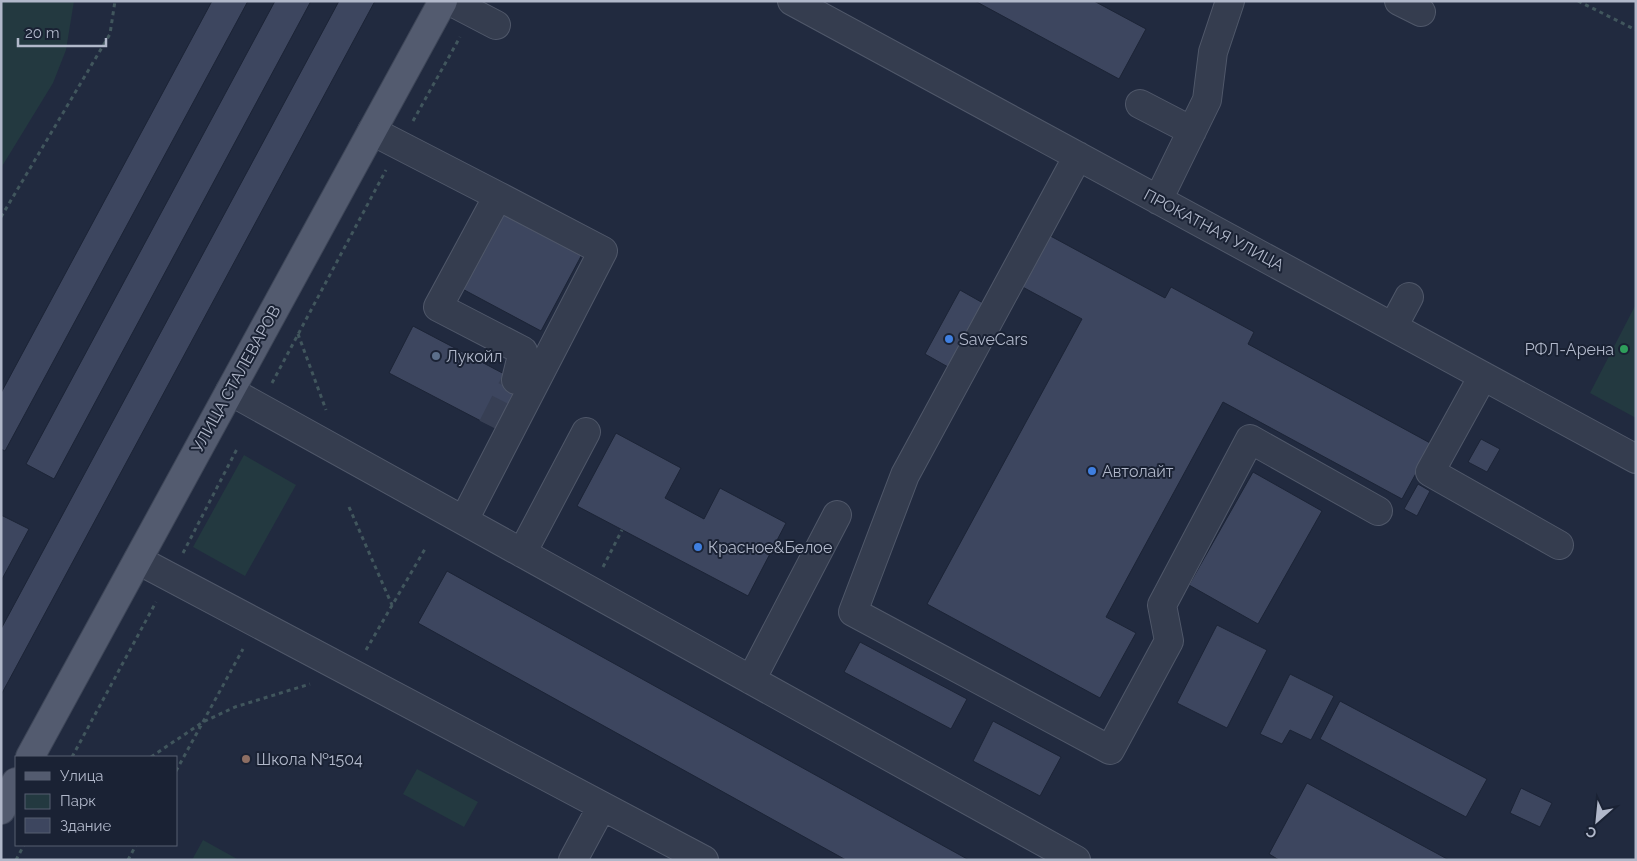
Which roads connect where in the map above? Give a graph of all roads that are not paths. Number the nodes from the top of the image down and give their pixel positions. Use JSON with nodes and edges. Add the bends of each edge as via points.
{"nodes":[{"id":1,"x":443,"y":1,"type":"edge"},
{"id":2,"x":792,"y":1,"type":"edge"},
{"id":3,"x":1230,"y":1,"type":"edge"},
{"id":4,"x":1250,"y":1,"type":"edge"},
{"id":5,"x":1213,"y":52,"type":"junction"},
{"id":6,"x":1140,"y":104,"type":"dead end"},
{"id":7,"x":1192,"y":130,"type":"junction"},
{"id":8,"x":372,"y":131,"type":"junction"},
{"id":9,"x":1078,"y":156,"type":"junction"},
{"id":10,"x":498,"y":196,"type":"junction"},
{"id":11,"x":1158,"y":200,"type":"junction"},
{"id":12,"x":1410,"y":297,"type":"dead end"},
{"id":13,"x":1393,"y":327,"type":"junction"},
{"id":14,"x":1483,"y":376,"type":"junction"},
{"id":15,"x":516,"y":380,"type":"tunnel mouth"},
{"id":16,"x":230,"y":391,"type":"junction"},
{"id":17,"x":586,"y":432,"type":"dead end"},
{"id":18,"x":1636,"y":459,"type":"edge"},
{"id":19,"x":1378,"y":511,"type":"dead end"},
{"id":20,"x":837,"y":515,"type":"dead end"},
{"id":21,"x":464,"y":520,"type":"junction"},
{"id":22,"x":1559,"y":545,"type":"dead end"},
{"id":23,"x":522,"y":553,"type":"junction"},
{"id":24,"x":138,"y":560,"type":"junction"},
{"id":25,"x":751,"y":680,"type":"junction"},
{"id":26,"x":31,"y":756,"type":"edge"},
{"id":27,"x":15,"y":784,"type":"edge"},
{"id":28,"x":602,"y":806,"type":"junction"},
{"id":29,"x":1,"y":810,"type":"edge"},
{"id":30,"x":573,"y":860,"type":"edge"},
{"id":31,"x":704,"y":860,"type":"edge"},
{"id":32,"x":1076,"y":860,"type":"edge"}],
"edges":[{"from":1,"to":8,"type":"main road","name":"УЛИЦА СТАЛЕВАРОВ"},
{"from":2,"to":9,"type":"street","name":"ПРОКАТНАЯ УЛИЦА"},
{"from":3,"to":5,"type":"street"},
{"from":4,"to":5,"type":"street"},
{"from":5,"to":7,"type":"street","via":[[1206,100]]},
{"from":6,"to":7,"type":"street"},
{"from":7,"to":11,"type":"street"},
{"from":8,"to":10,"type":"street"},
{"from":8,"to":16,"type":"main road","name":"УЛИЦА СТАЛЕВАРОВ"},
{"from":9,"to":11,"type":"street","name":"ПРОКАТНАЯ УЛИЦА"},
{"from":9,"to":19,"type":"street","via":[[904,475],[852,612],[1110,750],[1169,641],[1162,605],[1250,439]]},
{"from":10,"to":15,"type":"street","via":[[438,307],[523,351]]},
{"from":10,"to":21,"type":"street","via":[[603,251],[495,440]]},
{"from":11,"to":13,"type":"street","name":"ПРОКАТНАЯ УЛИЦА"},
{"from":12,"to":13,"type":"street"},
{"from":13,"to":14,"type":"street","name":"ПРОКАТНАЯ УЛИЦА"},
{"from":14,"to":18,"type":"street","name":"ПРОКАТНАЯ УЛИЦА"},
{"from":14,"to":22,"type":"street","via":[[1430,472]]},
{"from":16,"to":21,"type":"street"},
{"from":16,"to":24,"type":"main road","name":"УЛИЦА СТАЛЕВАРОВ"},
{"from":17,"to":23,"type":"street"},
{"from":20,"to":25,"type":"street"},
{"from":21,"to":23,"type":"street"},
{"from":23,"to":25,"type":"street"},
{"from":24,"to":26,"type":"main road","name":"УЛИЦА СТАЛЕВАРОВ"},
{"from":24,"to":28,"type":"street"},
{"from":25,"to":32,"type":"street"},
{"from":27,"to":29,"type":"main road"},
{"from":28,"to":30,"type":"street"},
{"from":28,"to":31,"type":"street"}]}
